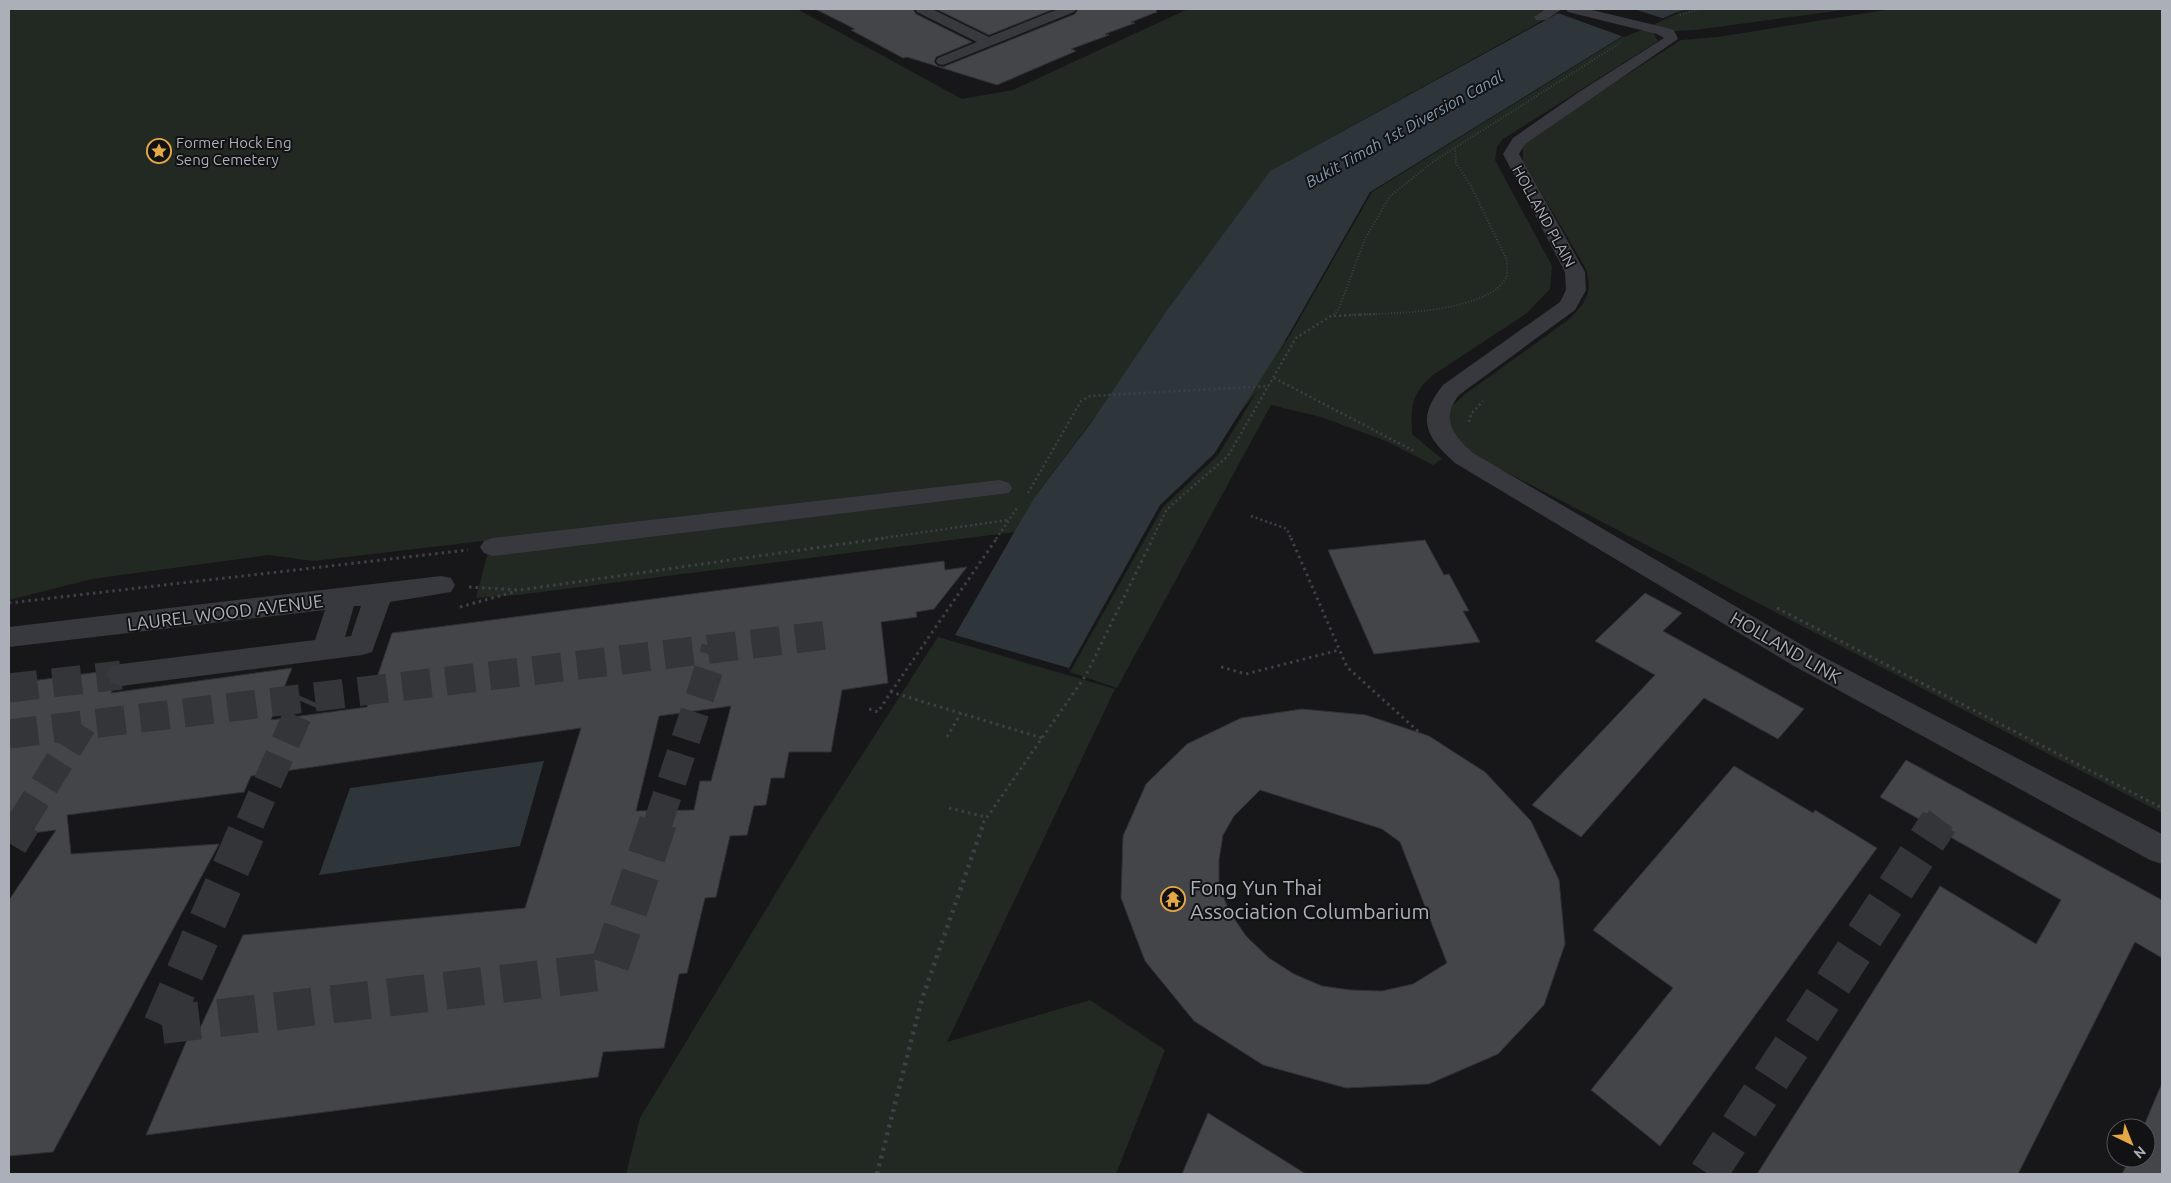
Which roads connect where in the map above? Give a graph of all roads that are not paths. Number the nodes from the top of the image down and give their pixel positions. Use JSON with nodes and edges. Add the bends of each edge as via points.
{"nodes":[{"id":1,"x":922,"y":9,"type":"edge"},
{"id":2,"x":1070,"y":9,"type":"edge"},
{"id":3,"x":1555,"y":9,"type":"edge"},
{"id":4,"x":1573,"y":9,"type":"edge"},
{"id":5,"x":1541,"y":17,"type":"dead end"},
{"id":6,"x":988,"y":42,"type":"junction"},
{"id":7,"x":943,"y":61,"type":"dead end"},
{"id":8,"x":1438,"y":413,"type":"joint"},
{"id":9,"x":1000,"y":488,"type":"dead end"},
{"id":10,"x":493,"y":547,"type":"road end"},
{"id":11,"x":441,"y":585,"type":"road end"},
{"id":12,"x":379,"y":594,"type":"junction"},
{"id":13,"x":343,"y":598,"type":"junction"},
{"id":14,"x":9,"y":637,"type":"edge"},
{"id":15,"x":327,"y":649,"type":"junction"},
{"id":16,"x":121,"y":674,"type":"tunnel mouth"},
{"id":17,"x":2162,"y":850,"type":"edge"}],
"edges":[{"from":1,"to":6,"type":"street"},
{"from":2,"to":6,"type":"street"},
{"from":3,"to":5,"type":"street"},
{"from":4,"to":8,"type":"street","name":"HOLLAND PLAIN","via":[[1649,27],[1672,36],[1519,141],[1513,149],[1511,154],[1516,166],[1575,272],[1578,284],[1575,295],[1568,306],[1451,390],[1441,401]]},
{"from":6,"to":7,"type":"street"},
{"from":8,"to":17,"type":"street","name":"HOLLAND LINK","via":[[1438,427],[1450,446],[1464,458],[1804,659]]},
{"from":9,"to":10,"type":"street"},
{"from":11,"to":12,"type":"street","name":"LAUREL WOOD AVENUE"},
{"from":12,"to":13,"type":"street","name":"LAUREL WOOD AVENUE"},
{"from":12,"to":15,"type":"street","via":[[362,645]]},
{"from":13,"to":14,"type":"street","name":"LAUREL WOOD AVENUE"},
{"from":13,"to":15,"type":"street"},
{"from":15,"to":16,"type":"street"}]}
